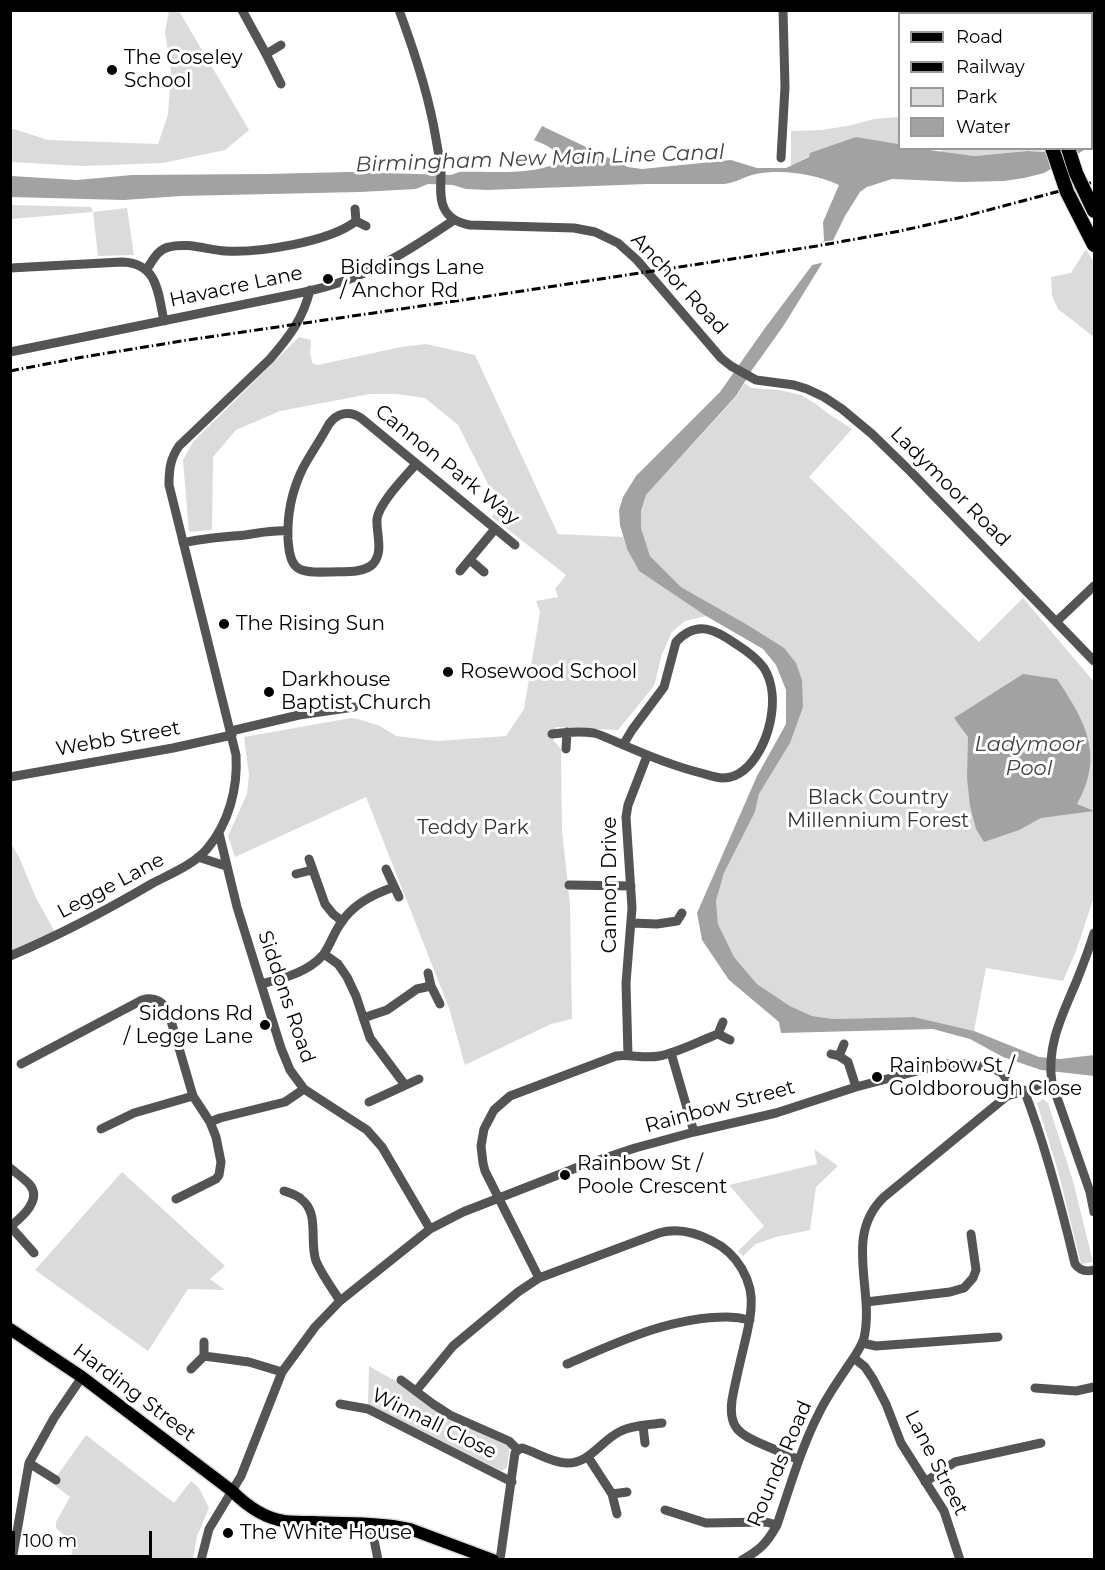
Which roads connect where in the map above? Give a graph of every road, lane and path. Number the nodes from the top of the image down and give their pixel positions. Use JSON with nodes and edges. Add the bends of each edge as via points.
{"nodes":[{"id":1,"x":242,"y":10,"type":"edge"},
{"id":2,"x":399,"y":10,"type":"edge"},
{"id":3,"x":783,"y":10,"type":"edge"},
{"id":4,"x":280,"y":45,"type":"dead end"},
{"id":5,"x":266,"y":54,"type":"junction"},
{"id":6,"x":281,"y":84,"type":"dead end"},
{"id":7,"x":1053,"y":150,"type":"edge"},
{"id":8,"x":1069,"y":150,"type":"edge"},
{"id":9,"x":781,"y":159,"type":"dead end"},
{"id":10,"x":355,"y":209,"type":"dead end"},
{"id":11,"x":1095,"y":211,"type":"edge"},
{"id":12,"x":454,"y":220,"type":"junction"},
{"id":13,"x":356,"y":221,"type":"junction"},
{"id":14,"x":366,"y":226,"type":"dead end"},
{"id":15,"x":1095,"y":245,"type":"edge"},
{"id":16,"x":10,"y":268,"type":"edge"},
{"id":17,"x":147,"y":269,"type":"junction"},
{"id":18,"x":310,"y":290,"type":"junction"},
{"id":19,"x":164,"y":321,"type":"junction"},
{"id":20,"x":10,"y":352,"type":"edge"},
{"id":21,"x":756,"y":380,"type":"joint"},
{"id":22,"x":416,"y":464,"type":"junction"},
{"id":23,"x":495,"y":529,"type":"junction"},
{"id":24,"x":288,"y":531,"type":"junction"},
{"id":25,"x":183,"y":543,"type":"junction"},
{"id":26,"x":515,"y":545,"type":"dead end"},
{"id":27,"x":470,"y":560,"type":"junction"},
{"id":28,"x":460,"y":571,"type":"dead end"},
{"id":29,"x":484,"y":572,"type":"dead end"},
{"id":30,"x":1095,"y":586,"type":"edge"},
{"id":31,"x":1056,"y":622,"type":"junction"},
{"id":32,"x":1095,"y":661,"type":"edge"},
{"id":33,"x":354,"y":707,"type":"dead end"},
{"id":34,"x":567,"y":732,"type":"junction"},
{"id":35,"x":232,"y":733,"type":"junction"},
{"id":36,"x":552,"y":734,"type":"dead end"},
{"id":37,"x":623,"y":745,"type":"junction"},
{"id":38,"x":566,"y":748,"type":"dead end"},
{"id":39,"x":647,"y":756,"type":"junction"},
{"id":40,"x":10,"y":777,"type":"edge"},
{"id":41,"x":219,"y":833,"type":"junction"},
{"id":42,"x":198,"y":857,"type":"junction"},
{"id":43,"x":309,"y":859,"type":"dead end"},
{"id":44,"x":226,"y":866,"type":"junction"},
{"id":45,"x":386,"y":869,"type":"dead end"},
{"id":46,"x":312,"y":870,"type":"junction"},
{"id":47,"x":296,"y":874,"type":"dead end"},
{"id":48,"x":569,"y":885,"type":"dead end"},
{"id":49,"x":580,"y":885,"type":"junction"},
{"id":50,"x":632,"y":886,"type":"junction"},
{"id":51,"x":394,"y":887,"type":"junction"},
{"id":52,"x":399,"y":897,"type":"dead end"},
{"id":53,"x":580,"y":897,"type":"dead end"},
{"id":54,"x":342,"y":921,"type":"junction"},
{"id":55,"x":632,"y":923,"type":"junction"},
{"id":56,"x":687,"y":926,"type":"dead end"},
{"id":57,"x":1095,"y":933,"type":"edge"},
{"id":58,"x":324,"y":954,"type":"junction"},
{"id":59,"x":10,"y":956,"type":"edge"},
{"id":60,"x":428,"y":972,"type":"dead end"},
{"id":61,"x":261,"y":984,"type":"junction"},
{"id":62,"x":431,"y":986,"type":"junction"},
{"id":63,"x":440,"y":1004,"type":"dead end"},
{"id":64,"x":363,"y":1018,"type":"junction"},
{"id":65,"x":723,"y":1022,"type":"dead end"},
{"id":66,"x":718,"y":1034,"type":"junction"},
{"id":67,"x":730,"y":1040,"type":"dead end"},
{"id":68,"x":844,"y":1044,"type":"dead end"},
{"id":69,"x":671,"y":1053,"type":"junction"},
{"id":70,"x":628,"y":1055,"type":"junction"},
{"id":71,"x":24,"y":1059,"type":"dead end"},
{"id":72,"x":1052,"y":1078,"type":"junction"},
{"id":73,"x":419,"y":1079,"type":"dead end"},
{"id":74,"x":405,"y":1085,"type":"junction"},
{"id":75,"x":856,"y":1087,"type":"junction"},
{"id":76,"x":304,"y":1089,"type":"junction"},
{"id":77,"x":1020,"y":1091,"type":"junction"},
{"id":78,"x":193,"y":1096,"type":"junction"},
{"id":79,"x":369,"y":1102,"type":"dead end"},
{"id":80,"x":104,"y":1114,"type":"dead end"},
{"id":81,"x":210,"y":1122,"type":"junction"},
{"id":82,"x":110,"y":1124,"type":"junction"},
{"id":83,"x":101,"y":1129,"type":"dead end"},
{"id":84,"x":694,"y":1132,"type":"junction"},
{"id":85,"x":10,"y":1168,"type":"edge"},
{"id":86,"x":180,"y":1184,"type":"dead end"},
{"id":87,"x":306,"y":1187,"type":"dead end"},
{"id":88,"x":284,"y":1191,"type":"dead end"},
{"id":89,"x":300,"y":1197,"type":"junction"},
{"id":90,"x":498,"y":1199,"type":"junction"},
{"id":91,"x":1095,"y":1212,"type":"edge"},
{"id":92,"x":11,"y":1226,"type":"edge"},
{"id":93,"x":430,"y":1228,"type":"junction"},
{"id":94,"x":971,"y":1234,"type":"dead end"},
{"id":95,"x":34,"y":1253,"type":"dead end"},
{"id":96,"x":1095,"y":1270,"type":"edge"},
{"id":97,"x":538,"y":1278,"type":"junction"},
{"id":98,"x":340,"y":1301,"type":"junction"},
{"id":99,"x":866,"y":1302,"type":"junction"},
{"id":100,"x":750,"y":1320,"type":"junction"},
{"id":101,"x":10,"y":1329,"type":"edge"},
{"id":102,"x":998,"y":1337,"type":"dead end"},
{"id":103,"x":204,"y":1342,"type":"dead end"},
{"id":104,"x":862,"y":1343,"type":"junction"},
{"id":105,"x":204,"y":1356,"type":"junction"},
{"id":106,"x":854,"y":1358,"type":"junction"},
{"id":107,"x":567,"y":1364,"type":"dead end"},
{"id":108,"x":191,"y":1369,"type":"dead end"},
{"id":109,"x":282,"y":1372,"type":"junction"},
{"id":110,"x":82,"y":1377,"type":"junction"},
{"id":111,"x":401,"y":1380,"type":"dead end"},
{"id":112,"x":1095,"y":1387,"type":"edge"},
{"id":113,"x":1035,"y":1388,"type":"dead end"},
{"id":114,"x":416,"y":1391,"type":"junction"},
{"id":115,"x":340,"y":1404,"type":"dead end"},
{"id":116,"x":662,"y":1423,"type":"dead end"},
{"id":117,"x":643,"y":1426,"type":"junction"},
{"id":118,"x":645,"y":1443,"type":"dead end"},
{"id":119,"x":1041,"y":1443,"type":"dead end"},
{"id":120,"x":518,"y":1450,"type":"junction"},
{"id":121,"x":588,"y":1457,"type":"junction"},
{"id":122,"x":800,"y":1460,"type":"junction"},
{"id":123,"x":29,"y":1463,"type":"junction"},
{"id":124,"x":56,"y":1479,"type":"dead end"},
{"id":125,"x":512,"y":1482,"type":"junction"},
{"id":126,"x":926,"y":1482,"type":"junction"},
{"id":127,"x":232,"y":1491,"type":"junction"},
{"id":128,"x":627,"y":1492,"type":"dead end"},
{"id":129,"x":612,"y":1494,"type":"junction"},
{"id":130,"x":665,"y":1510,"type":"dead end"},
{"id":131,"x":616,"y":1514,"type":"dead end"},
{"id":132,"x":371,"y":1524,"type":"junction"},
{"id":133,"x":777,"y":1524,"type":"junction"},
{"id":134,"x":12,"y":1560,"type":"edge"},
{"id":135,"x":201,"y":1560,"type":"edge"},
{"id":136,"x":378,"y":1560,"type":"edge"},
{"id":137,"x":493,"y":1560,"type":"edge"},
{"id":138,"x":500,"y":1560,"type":"edge"},
{"id":139,"x":742,"y":1560,"type":"edge"},
{"id":140,"x":960,"y":1560,"type":"edge"}],
"edges":[{"from":1,"to":5,"type":"street"},
{"from":2,"to":12,"type":"street","via":[[426,86],[444,209]]},
{"from":3,"to":9,"type":"street","via":[[785,87]]},
{"from":4,"to":5,"type":"street"},
{"from":5,"to":6,"type":"street"},
{"from":7,"to":15,"type":"highway","bridge":true,"via":[[1068,192]]},
{"from":8,"to":11,"type":"highway","bridge":true},
{"from":10,"to":13,"type":"street"},
{"from":12,"to":18,"type":"street","name":"Havacre Lane","via":[[386,263],[336,284]]},
{"from":12,"to":21,"type":"street","name":"Anchor Road","via":[[470,225],[574,228],[618,243],[638,260],[721,357]]},
{"from":13,"to":14,"type":"street"},
{"from":13,"to":17,"type":"street","via":[[332,234],[258,250],[169,247],[155,256]]},
{"from":16,"to":17,"type":"street","via":[[122,262]]},
{"from":17,"to":19,"type":"street","via":[[155,281]]},
{"from":18,"to":19,"type":"street","name":"Havacre Lane"},
{"from":18,"to":25,"type":"street","via":[[299,321],[270,359],[173,454],[169,485]]},
{"from":19,"to":20,"type":"street","name":"Havacre Lane"},
{"from":21,"to":31,"type":"street","name":"Ladymoor Road","via":[[807,389],[857,421]]},
{"from":22,"to":23,"type":"street","name":"Cannon Park Way"},
{"from":22,"to":24,"type":"street","name":"Cannon Park Way","via":[[361,418],[350,413],[339,415],[329,424],[300,475],[289,510]]},
{"from":22,"to":24,"type":"street","via":[[380,507],[378,550],[373,564],[367,568],[314,572],[296,568],[290,558]]},
{"from":23,"to":26,"type":"street","name":"Cannon Park Way"},
{"from":23,"to":27,"type":"street"},
{"from":24,"to":25,"type":"street"},
{"from":25,"to":35,"type":"street"},
{"from":27,"to":28,"type":"street"},
{"from":27,"to":29,"type":"street"},
{"from":30,"to":31,"type":"street"},
{"from":31,"to":32,"type":"street","name":"Ladymoor Road"},
{"from":33,"to":35,"type":"street","name":"Webb Street","via":[[299,715]]},
{"from":34,"to":36,"type":"street"},
{"from":34,"to":37,"type":"street","via":[[595,733]]},
{"from":34,"to":38,"type":"street"},
{"from":35,"to":40,"type":"street","name":"Webb Street","via":[[172,748]]},
{"from":35,"to":41,"type":"street","via":[[237,776]]},
{"from":37,"to":39,"type":"street"},
{"from":37,"to":39,"type":"street","via":[[664,687],[676,642],[691,630],[703,628],[720,633],[758,661],[768,679],[772,714],[768,733],[744,770],[722,778]]},
{"from":39,"to":50,"type":"street","name":"Cannon Drive","via":[[626,818]]},
{"from":41,"to":42,"type":"street","name":"Legge Lane"},
{"from":41,"to":44,"type":"street","name":"Siddons Road"},
{"from":42,"to":44,"type":"street"},
{"from":42,"to":59,"type":"street","name":"Legge Lane","via":[[109,909]]},
{"from":43,"to":46,"type":"street"},
{"from":44,"to":61,"type":"street","name":"Siddons Road"},
{"from":45,"to":51,"type":"street"},
{"from":46,"to":47,"type":"street"},
{"from":46,"to":54,"type":"street","via":[[325,904]]},
{"from":48,"to":49,"type":"street"},
{"from":49,"to":50,"type":"street"},
{"from":49,"to":53,"type":"street"},
{"from":50,"to":55,"type":"street","name":"Cannon Drive"},
{"from":51,"to":52,"type":"street"},
{"from":51,"to":54,"type":"street","via":[[375,893]]},
{"from":54,"to":58,"type":"street"},
{"from":55,"to":56,"type":"street","via":[[657,924],[680,917]]},
{"from":55,"to":70,"type":"street","name":"Cannon Drive","via":[[626,983]]},
{"from":57,"to":72,"type":"street","via":[[1058,1027],[1052,1049]]},
{"from":58,"to":61,"type":"street","via":[[294,974]]},
{"from":58,"to":64,"type":"street","via":[[339,964],[347,977]]},
{"from":60,"to":62,"type":"street"},
{"from":61,"to":76,"type":"street","name":"Siddons Road","via":[[280,1048]]},
{"from":62,"to":63,"type":"street"},
{"from":62,"to":64,"type":"street","via":[[417,989],[387,1010]]},
{"from":64,"to":74,"type":"street","via":[[370,1038]]},
{"from":65,"to":66,"type":"street"},
{"from":66,"to":67,"type":"street"},
{"from":66,"to":69,"type":"street"},
{"from":68,"to":75,"type":"street","via":[[835,1055],[848,1062]]},
{"from":69,"to":70,"type":"street"},
{"from":69,"to":84,"type":"street"},
{"from":70,"to":90,"type":"street","via":[[530,1088],[499,1104],[487,1122],[481,1146],[485,1171]]},
{"from":71,"to":78,"type":"street","via":[[151,998],[167,1009]]},
{"from":72,"to":77,"type":"street","name":"Rounds Road"},
{"from":72,"to":91,"type":"street"},
{"from":73,"to":74,"type":"street"},
{"from":74,"to":79,"type":"street"},
{"from":75,"to":77,"type":"street","name":"Rainbow Street","via":[[944,1064],[968,1064],[1002,1073]]},
{"from":75,"to":84,"type":"street","name":"Rainbow Street","via":[[776,1113]]},
{"from":76,"to":81,"type":"street","via":[[285,1102]]},
{"from":76,"to":93,"type":"street","name":"Siddons Road","via":[[367,1130],[382,1147]]},
{"from":77,"to":96,"type":"street","via":[[1041,1137],[1075,1264],[1083,1271]]},
{"from":77,"to":99,"type":"street","name":"Rounds Road","via":[[1007,1096],[874,1208],[862,1239]]},
{"from":78,"to":81,"type":"street"},
{"from":78,"to":82,"type":"street","via":[[139,1111]]},
{"from":80,"to":82,"type":"street"},
{"from":81,"to":86,"type":"street","via":[[220,1153],[219,1175],[181,1196]]},
{"from":82,"to":83,"type":"street"},
{"from":84,"to":90,"type":"street","name":"Rainbow Street","via":[[581,1166]]},
{"from":85,"to":92,"type":"street","via":[[31,1186],[33,1196],[23,1216]]},
{"from":87,"to":89,"type":"street"},
{"from":88,"to":89,"type":"street"},
{"from":89,"to":98,"type":"street","via":[[311,1213],[316,1260]]},
{"from":90,"to":93,"type":"street","name":"Rainbow Street"},
{"from":90,"to":97,"type":"street"},
{"from":92,"to":95,"type":"street"},
{"from":93,"to":98,"type":"street","name":"Rainbow Street"},
{"from":94,"to":99,"type":"street","via":[[975,1270],[964,1288]]},
{"from":97,"to":100,"type":"street","via":[[658,1233],[682,1231],[718,1244],[738,1262],[751,1294]]},
{"from":97,"to":114,"type":"street","via":[[453,1346]]},
{"from":98,"to":109,"type":"street","name":"Rainbow Street"},
{"from":99,"to":104,"type":"street","name":"Rounds Road"},
{"from":100,"to":107,"type":"street","via":[[729,1316],[683,1321],[626,1338]]},
{"from":100,"to":122,"type":"street","via":[[732,1400],[733,1423],[745,1438]]},
{"from":101,"to":110,"type":"main road","name":"Harding Street"},
{"from":102,"to":104,"type":"street","via":[[876,1346]]},
{"from":103,"to":105,"type":"street"},
{"from":104,"to":106,"type":"street","name":"Rounds Road"},
{"from":105,"to":108,"type":"street"},
{"from":105,"to":109,"type":"street","via":[[249,1362]]},
{"from":106,"to":122,"type":"street","name":"Rounds Road","via":[[820,1410]]},
{"from":106,"to":126,"type":"street","name":"Lane Street","via":[[873,1379],[901,1443]]},
{"from":109,"to":127,"type":"street","name":"Rainbow Street"},
{"from":110,"to":123,"type":"street"},
{"from":110,"to":127,"type":"main road","name":"Harding Street"},
{"from":111,"to":114,"type":"street"},
{"from":112,"to":113,"type":"street"},
{"from":114,"to":120,"type":"street","via":[[450,1415],[509,1441]]},
{"from":115,"to":125,"type":"street","name":"Winnall Close","via":[[369,1409]]},
{"from":116,"to":117,"type":"street"},
{"from":117,"to":118,"type":"street"},
{"from":117,"to":121,"type":"street","via":[[619,1432]]},
{"from":119,"to":126,"type":"street","via":[[955,1462]]},
{"from":120,"to":121,"type":"street","via":[[522,1448],[564,1463]]},
{"from":120,"to":125,"type":"street","name":"Winnall Close"},
{"from":121,"to":129,"type":"street"},
{"from":122,"to":133,"type":"street","name":"Rounds Road"},
{"from":123,"to":124,"type":"street"},
{"from":123,"to":134,"type":"street"},
{"from":125,"to":138,"type":"street","name":"Winnall Close"},
{"from":126,"to":140,"type":"street","name":"Lane Street","via":[[944,1511]]},
{"from":127,"to":132,"type":"main road","name":"Harding Street","via":[[244,1503],[284,1521]]},
{"from":127,"to":135,"type":"street","name":"Rainbow Street","via":[[209,1529]]},
{"from":128,"to":129,"type":"street"},
{"from":129,"to":131,"type":"street"},
{"from":130,"to":133,"type":"street","via":[[706,1523]]},
{"from":132,"to":136,"type":"street"},
{"from":132,"to":137,"type":"main road","name":"Harding Street","via":[[410,1529]]},
{"from":133,"to":139,"type":"street","name":"Rounds Road","via":[[765,1544]]}]}
